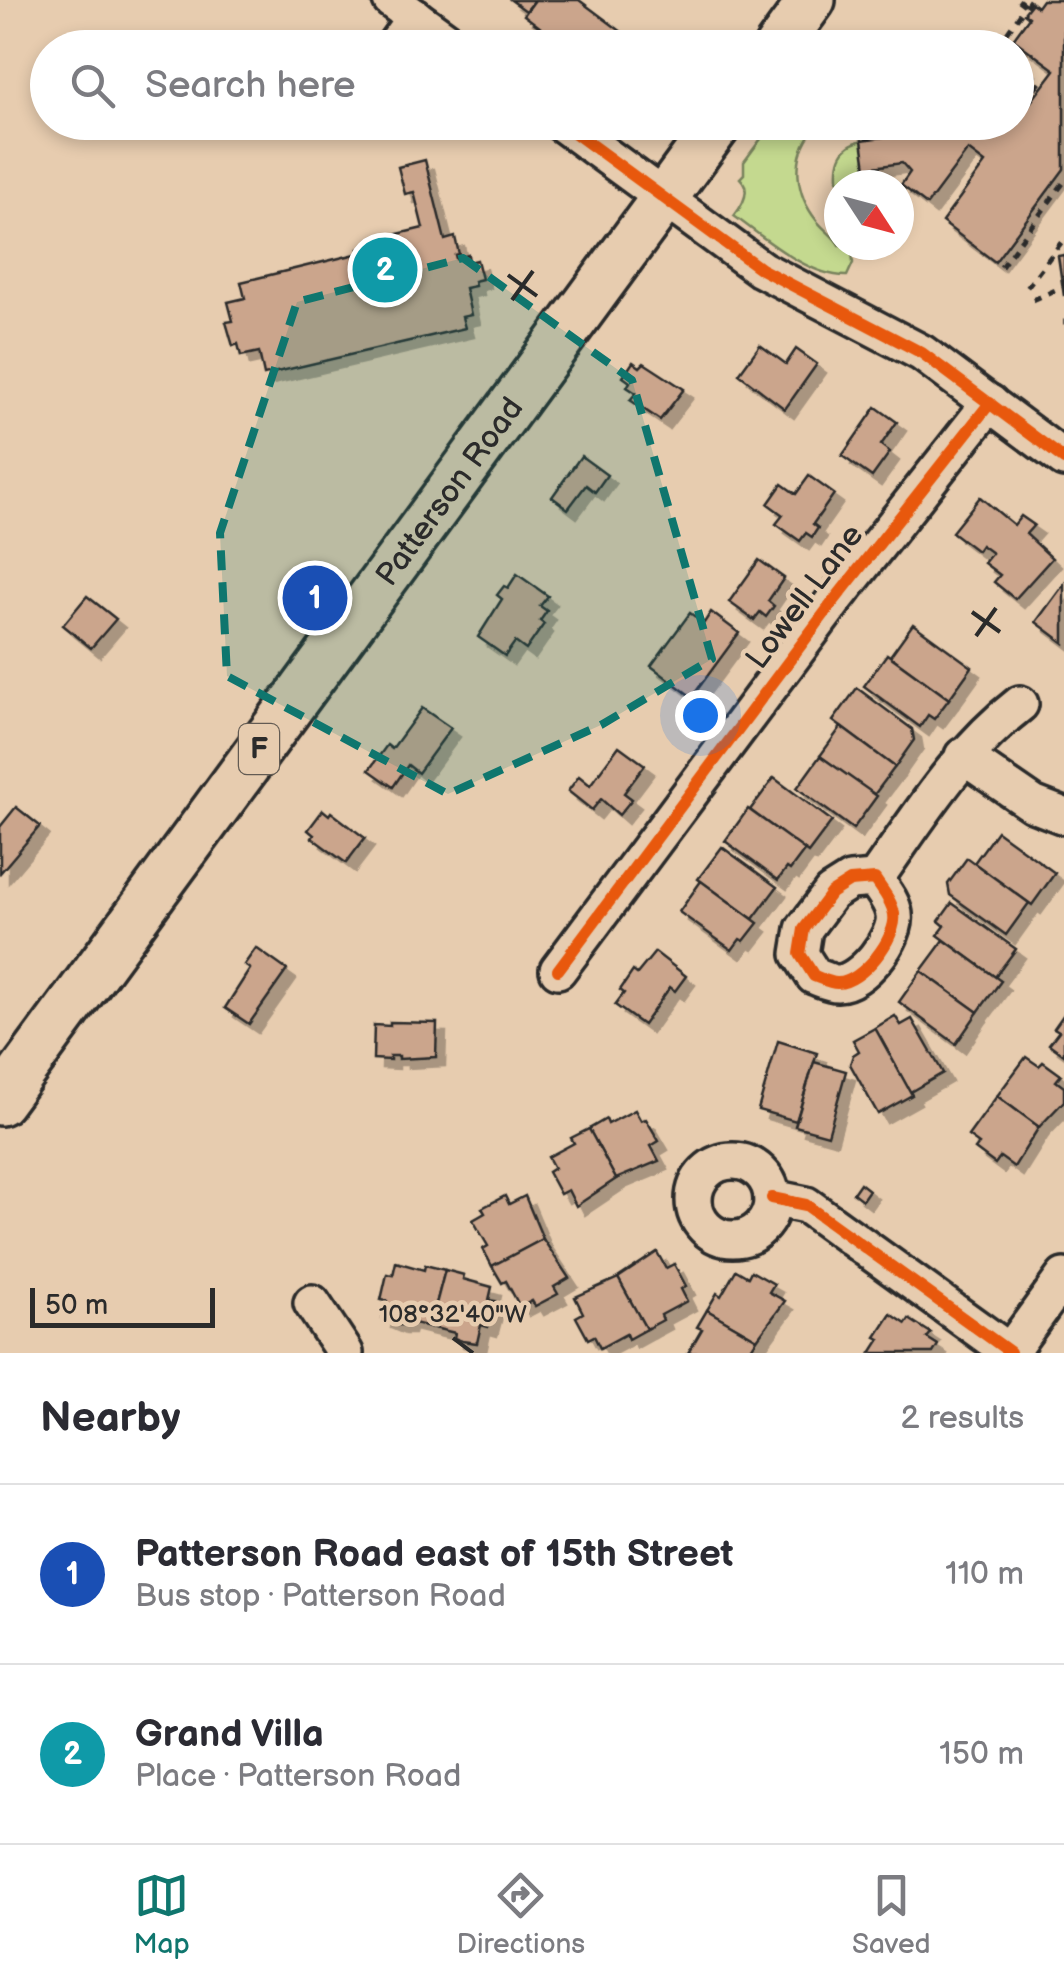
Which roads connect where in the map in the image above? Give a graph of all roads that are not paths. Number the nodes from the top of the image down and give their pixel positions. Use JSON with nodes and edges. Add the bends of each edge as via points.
{"nodes":[{"id":1,"x":812,"y":0,"type":"edge"},
{"id":2,"x":403,"y":9,"type":"edge"},
{"id":3,"x":432,"y":30,"type":"edge"},
{"id":4,"x":790,"y":30,"type":"edge"},
{"id":5,"x":585,"y":140,"type":"edge"},
{"id":6,"x":707,"y":140,"type":"edge"},
{"id":7,"x":664,"y":198,"type":"junction"},
{"id":8,"x":990,"y":403,"type":"junction"},
{"id":9,"x":1064,"y":459,"type":"edge"},
{"id":10,"x":1020,"y":704,"type":"dead end"},
{"id":11,"x":963,"y":756,"type":"junction"},
{"id":12,"x":1064,"y":816,"type":"edge"},
{"id":13,"x":875,"y":879,"type":"dead end"},
{"id":14,"x":558,"y":970,"type":"dead end"},
{"id":15,"x":0,"y":1102,"type":"edge"},
{"id":16,"x":772,"y":1198,"type":"dead end"},
{"id":17,"x":1064,"y":1277,"type":"edge"},
{"id":18,"x":312,"y":1302,"type":"dead end"},
{"id":19,"x":345,"y":1353,"type":"edge"},
{"id":20,"x":1010,"y":1353,"type":"edge"}],
"edges":[{"from":1,"to":4,"type":"main road"},
{"from":2,"to":3,"type":"street"},
{"from":5,"to":7,"type":"street"},
{"from":6,"to":7,"type":"main road","name":"Patterson Road","number":"F"},
{"from":7,"to":8,"type":"street","via":[[761,268],[892,334]]},
{"from":7,"to":15,"type":"main road","name":"Patterson Road","number":"F"},
{"from":8,"to":9,"type":"street"},
{"from":8,"to":14,"type":"street","name":"Lowell Lane"},
{"from":10,"to":11,"type":"street"},
{"from":11,"to":12,"type":"street","via":[[1033,804]]},
{"from":11,"to":13,"type":"street"},
{"from":16,"to":20,"type":"street","via":[[806,1206]]},
{"from":17,"to":20,"type":"street"},
{"from":18,"to":19,"type":"street"}]}
